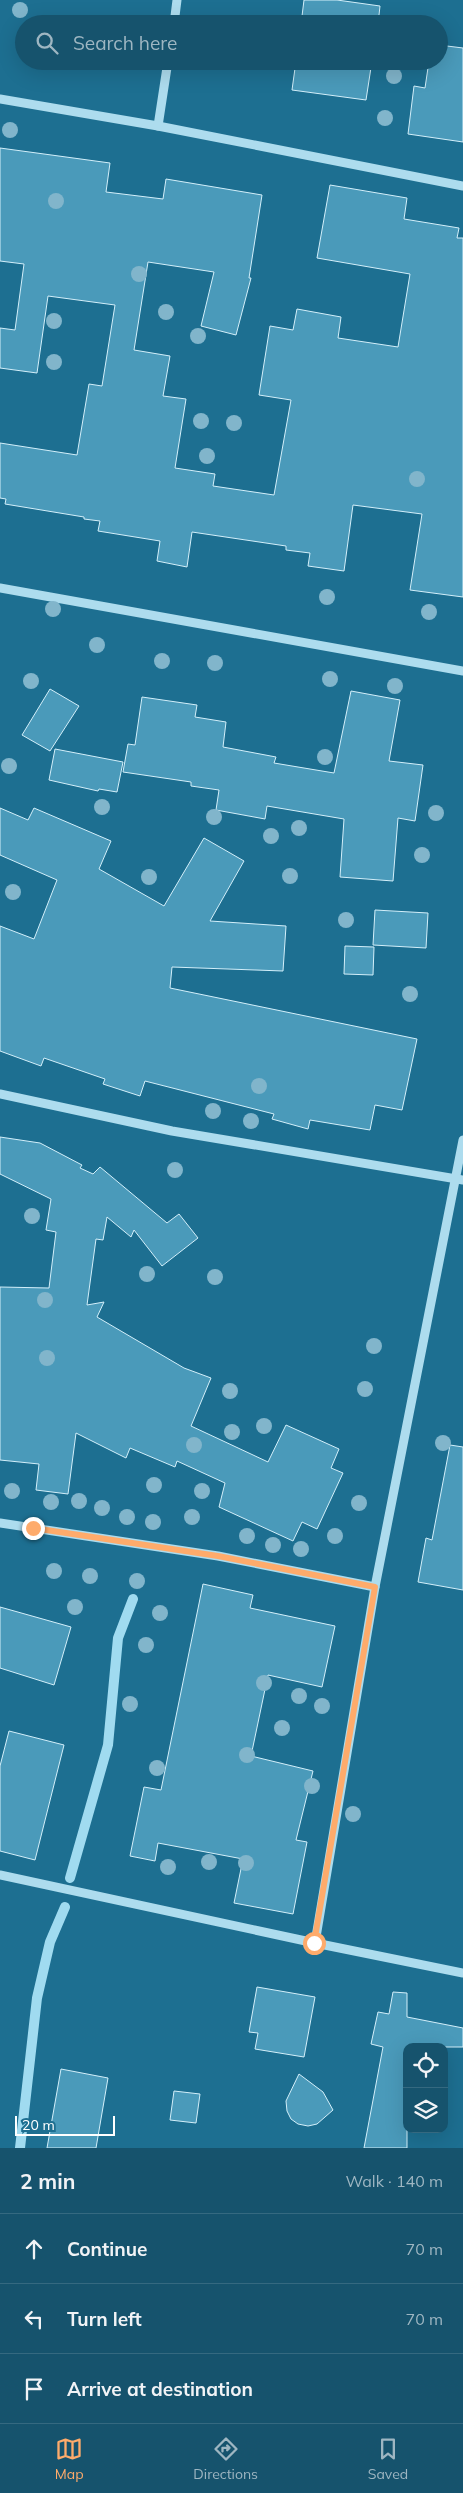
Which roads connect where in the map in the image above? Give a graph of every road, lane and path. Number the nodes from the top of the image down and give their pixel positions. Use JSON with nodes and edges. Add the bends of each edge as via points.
{"nodes":[{"id":1,"x":177,"y":0,"type":"edge"},
{"id":2,"x":175,"y":15,"type":"edge"},
{"id":3,"x":167,"y":70,"type":"edge"},
{"id":4,"x":0,"y":99,"type":"edge"},
{"id":5,"x":158,"y":126,"type":"junction"},
{"id":6,"x":463,"y":186,"type":"edge"},
{"id":7,"x":0,"y":588,"type":"edge"},
{"id":8,"x":463,"y":671,"type":"edge"},
{"id":9,"x":0,"y":1094,"type":"edge"},
{"id":10,"x":463,"y":1140,"type":"edge"},
{"id":11,"x":460,"y":1179,"type":"edge"},
{"id":12,"x":0,"y":1522,"type":"edge"},
{"id":13,"x":375,"y":1587,"type":"junction"},
{"id":14,"x":0,"y":1875,"type":"edge"},
{"id":15,"x":314,"y":1943,"type":"junction"},
{"id":16,"x":463,"y":1973,"type":"edge"}],
"edges":[{"from":1,"to":2,"type":"street"},
{"from":3,"to":5,"type":"street"},
{"from":4,"to":5,"type":"street"},
{"from":5,"to":6,"type":"street"},
{"from":7,"to":8,"type":"street"},
{"from":9,"to":11,"type":"street","via":[[172,1131]]},
{"from":10,"to":11,"type":"street"},
{"from":11,"to":13,"type":"street"},
{"from":12,"to":13,"type":"street","via":[[218,1556]]},
{"from":13,"to":15,"type":"street"},
{"from":14,"to":15,"type":"street"},
{"from":15,"to":16,"type":"street"}]}
